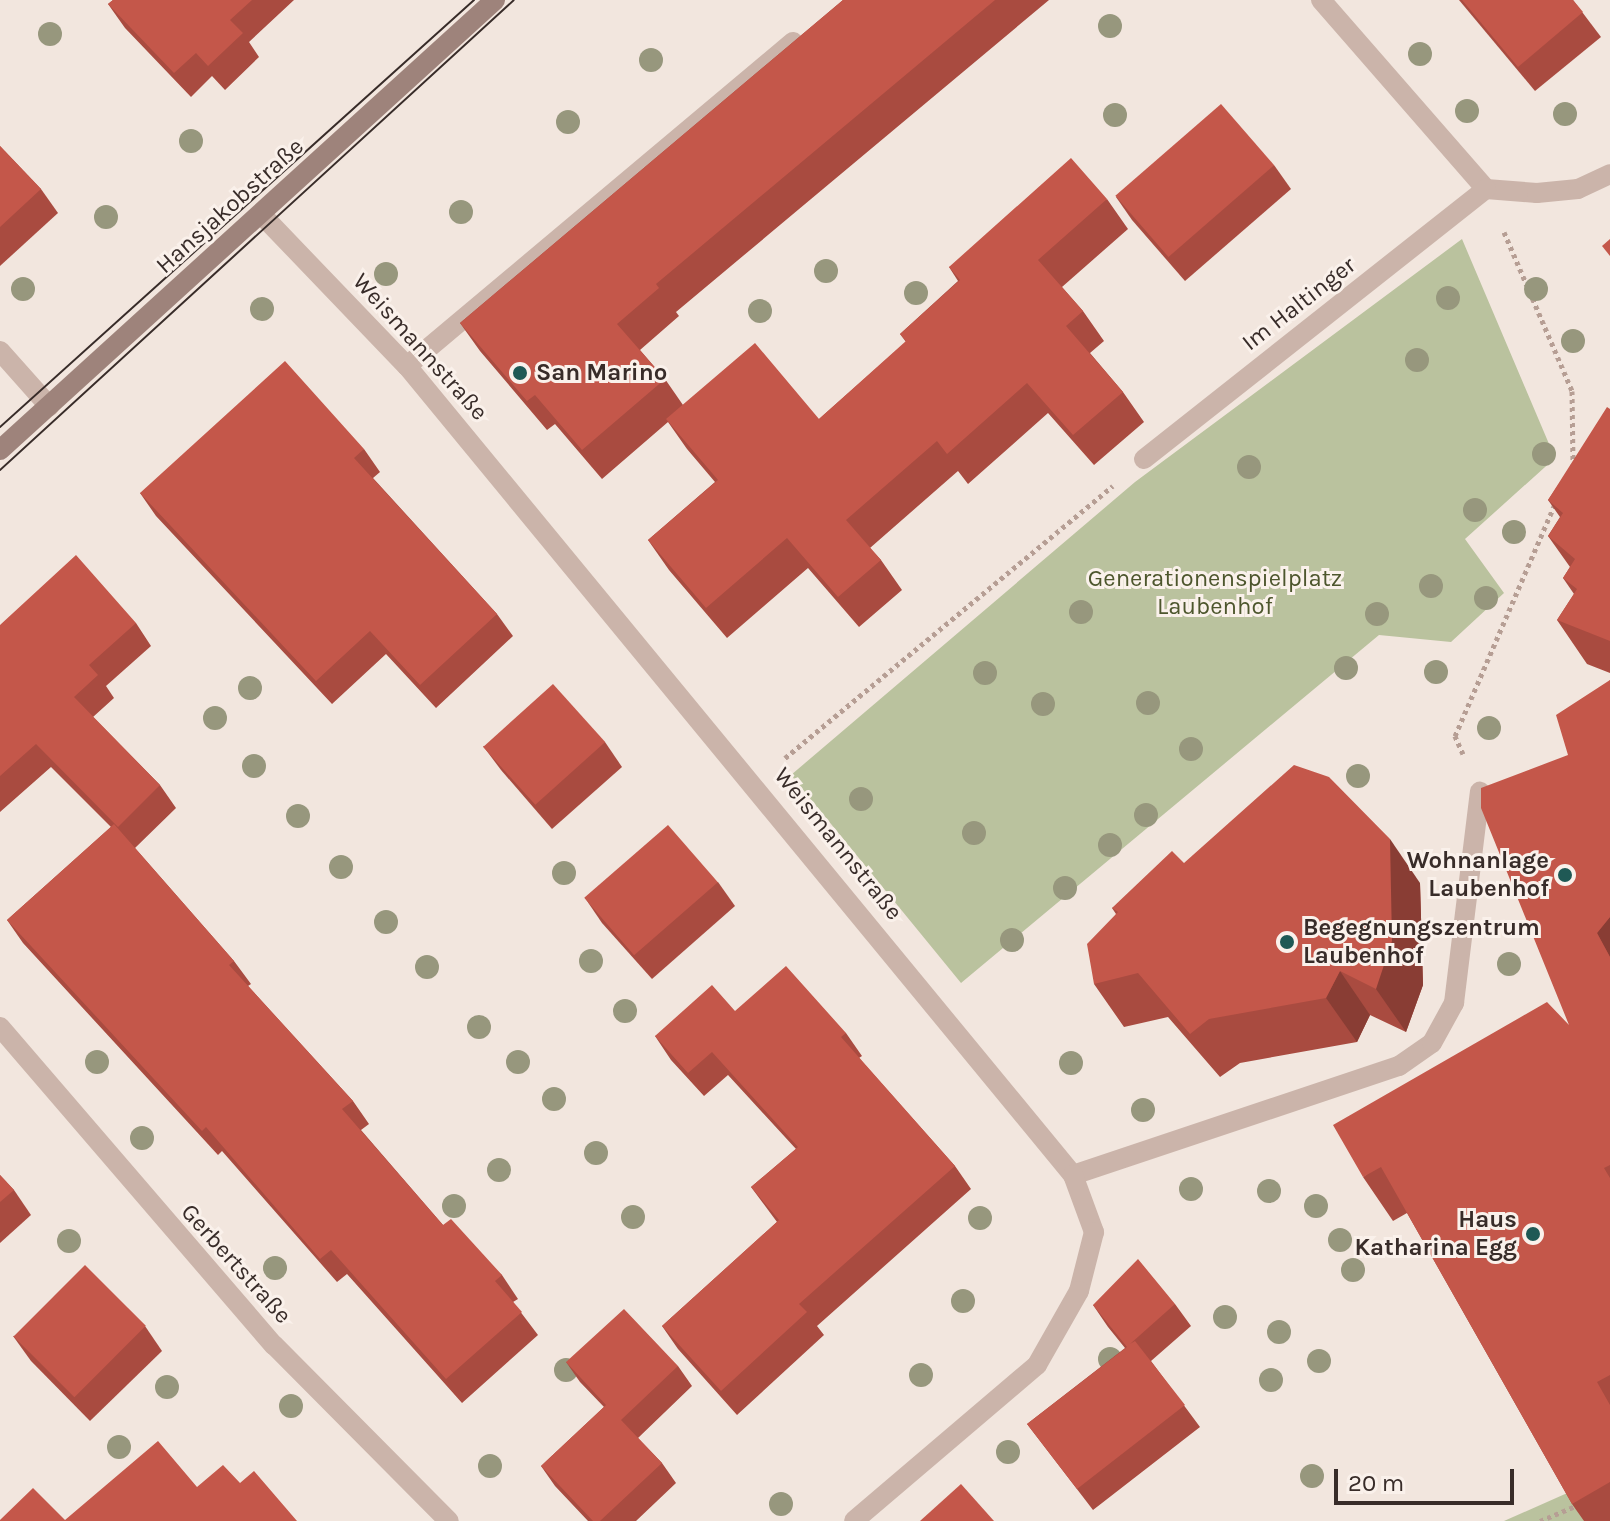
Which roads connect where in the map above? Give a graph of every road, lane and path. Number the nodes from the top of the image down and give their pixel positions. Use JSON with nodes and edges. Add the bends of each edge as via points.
{"nodes":[{"id":1,"x":495,"y":0,"type":"edge"},
{"id":2,"x":1321,"y":0,"type":"edge"},
{"id":3,"x":807,"y":30,"type":"edge"},
{"id":4,"x":1610,"y":174,"type":"edge"},
{"id":5,"x":1486,"y":189,"type":"junction"},
{"id":6,"x":261,"y":214,"type":"junction"},
{"id":7,"x":0,"y":351,"type":"edge"},
{"id":8,"x":407,"y":366,"type":"junction"},
{"id":9,"x":49,"y":406,"type":"junction"},
{"id":10,"x":0,"y":450,"type":"edge"},
{"id":11,"x":1144,"y":459,"type":"joint"},
{"id":12,"x":1568,"y":476,"type":"edge"},
{"id":13,"x":1562,"y":490,"type":"edge"},
{"id":14,"x":755,"y":783,"type":"junction"},
{"id":15,"x":1480,"y":792,"type":"joint"},
{"id":16,"x":0,"y":1027,"type":"edge"},
{"id":17,"x":1073,"y":1175,"type":"junction"},
{"id":18,"x":1596,"y":1497,"type":"edge"},
{"id":19,"x":449,"y":1521,"type":"edge"},
{"id":20,"x":854,"y":1521,"type":"edge"},
{"id":21,"x":1540,"y":1521,"type":"edge"}],
"edges":[{"from":1,"to":6,"type":"street","name":"Hansjakobstraße"},
{"from":2,"to":5,"type":"street"},
{"from":3,"to":8,"type":"street"},
{"from":4,"to":5,"type":"street","via":[[1578,189]]},
{"from":5,"to":11,"type":"street","name":"Im Haltinger"},
{"from":5,"to":12,"type":"path","via":[[1572,391],[1574,461]]},
{"from":6,"to":8,"type":"street","name":"Weismannstraße"},
{"from":6,"to":9,"type":"street","name":"Hansjakobstraße"},
{"from":7,"to":9,"type":"street"},
{"from":8,"to":14,"type":"street","name":"Weismannstraße"},
{"from":9,"to":10,"type":"street","name":"Hansjakobstraße"},
{"from":11,"to":14,"type":"path"},
{"from":13,"to":15,"type":"path","via":[[1455,736]]},
{"from":14,"to":17,"type":"street","name":"Weismannstraße"},
{"from":15,"to":17,"type":"street","via":[[1454,1003],[1432,1043],[1399,1066]]},
{"from":16,"to":19,"type":"street","name":"Gerbertstraße","via":[[274,1345]]},
{"from":17,"to":20,"type":"street","name":"Weismannstraße","via":[[1094,1232],[1079,1291],[1037,1365]]},
{"from":18,"to":21,"type":"path"}]}
